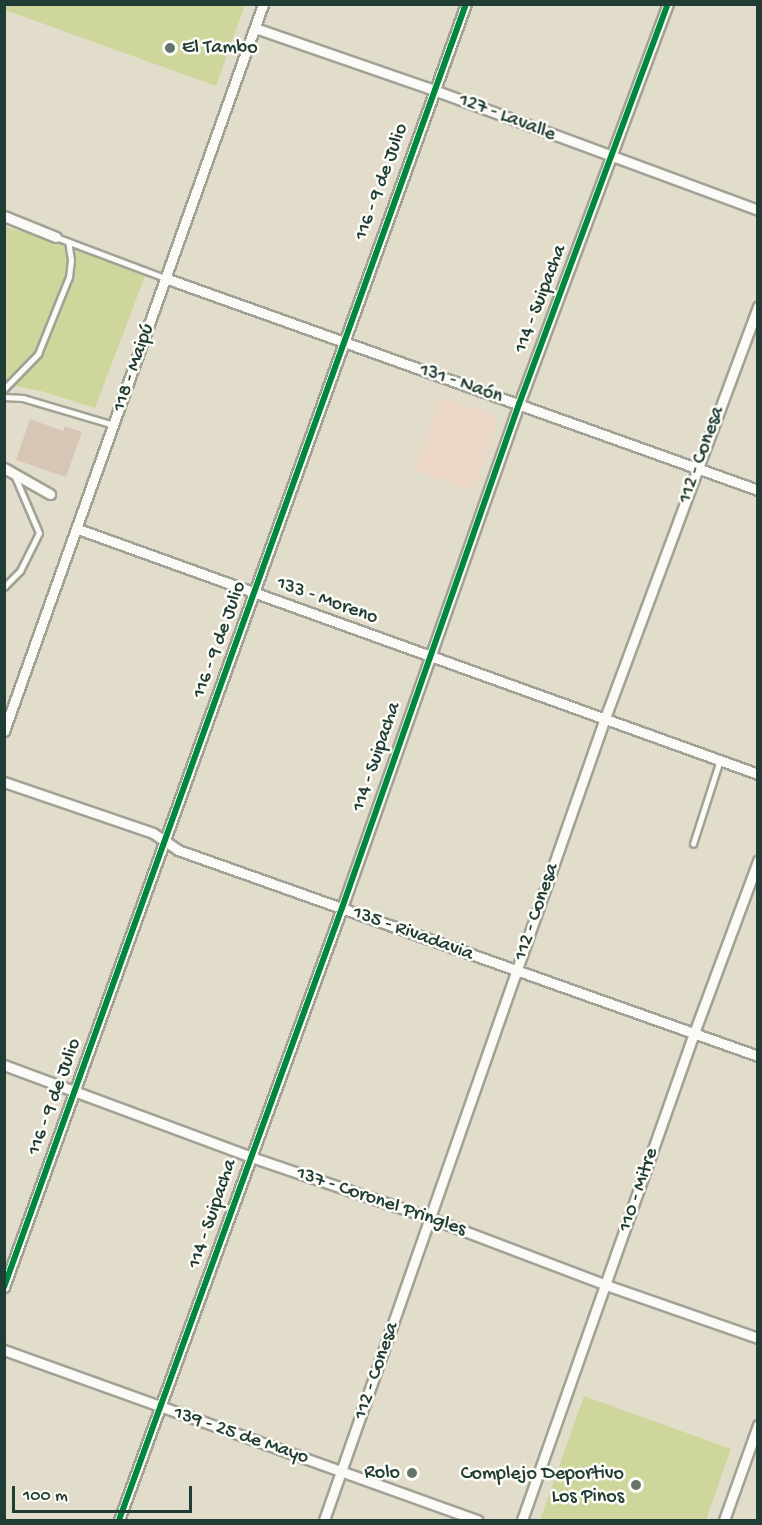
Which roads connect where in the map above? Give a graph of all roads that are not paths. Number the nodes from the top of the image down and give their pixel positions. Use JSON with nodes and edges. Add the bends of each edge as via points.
{"nodes":[{"id":1,"x":263,"y":4,"type":"edge"},
{"id":2,"x":465,"y":4,"type":"edge"},
{"id":3,"x":668,"y":4,"type":"edge"},
{"id":4,"x":255,"y":28,"type":"junction"},
{"id":5,"x":434,"y":90,"type":"junction"},
{"id":6,"x":611,"y":158,"type":"junction"},
{"id":7,"x":758,"y":210,"type":"edge"},
{"id":8,"x":4,"y":216,"type":"edge"},
{"id":9,"x":56,"y":237,"type":"joint"},
{"id":10,"x":68,"y":242,"type":"junction"},
{"id":11,"x":165,"y":278,"type":"junction"},
{"id":12,"x":758,"y":306,"type":"edge"},
{"id":13,"x":342,"y":343,"type":"junction"},
{"id":14,"x":4,"y":389,"type":"edge"},
{"id":15,"x":4,"y":397,"type":"edge"},
{"id":16,"x":519,"y":404,"type":"junction"},
{"id":17,"x":114,"y":425,"type":"junction"},
{"id":18,"x":4,"y":468,"type":"edge"},
{"id":19,"x":698,"y":468,"type":"junction"},
{"id":20,"x":14,"y":475,"type":"junction"},
{"id":21,"x":758,"y":490,"type":"edge"},
{"id":22,"x":50,"y":494,"type":"dead end"},
{"id":23,"x":78,"y":529,"type":"junction"},
{"id":24,"x":4,"y":587,"type":"edge"},
{"id":25,"x":255,"y":593,"type":"junction"},
{"id":26,"x":430,"y":656,"type":"junction"},
{"id":27,"x":604,"y":718,"type":"junction"},
{"id":28,"x":4,"y":731,"type":"edge"},
{"id":29,"x":720,"y":760,"type":"junction"},
{"id":30,"x":758,"y":774,"type":"edge"},
{"id":31,"x":4,"y":782,"type":"edge"},
{"id":32,"x":165,"y":842,"type":"junction"},
{"id":33,"x":693,"y":844,"type":"dead end"},
{"id":34,"x":758,"y":861,"type":"edge"},
{"id":35,"x":342,"y":908,"type":"junction"},
{"id":36,"x":516,"y":971,"type":"junction"},
{"id":37,"x":694,"y":1033,"type":"junction"},
{"id":38,"x":758,"y":1056,"type":"edge"},
{"id":39,"x":4,"y":1065,"type":"edge"},
{"id":40,"x":75,"y":1090,"type":"junction"},
{"id":41,"x":250,"y":1157,"type":"junction"},
{"id":42,"x":430,"y":1218,"type":"junction"},
{"id":43,"x":606,"y":1285,"type":"junction"},
{"id":44,"x":4,"y":1287,"type":"edge"},
{"id":45,"x":758,"y":1338,"type":"edge"},
{"id":46,"x":4,"y":1350,"type":"edge"},
{"id":47,"x":162,"y":1408,"type":"junction"},
{"id":48,"x":758,"y":1425,"type":"edge"},
{"id":49,"x":342,"y":1471,"type":"junction"},
{"id":50,"x":120,"y":1521,"type":"edge"},
{"id":51,"x":324,"y":1521,"type":"edge"},
{"id":52,"x":477,"y":1521,"type":"edge"},
{"id":53,"x":522,"y":1521,"type":"edge"},
{"id":54,"x":724,"y":1521,"type":"edge"}],
"edges":[{"from":1,"to":4,"type":"street","name":"118 - Maipú"},
{"from":2,"to":5,"type":"street","name":"116 - 9 de Julio"},
{"from":3,"to":6,"type":"street","name":"114 - Suipacha"},
{"from":4,"to":5,"type":"street","name":"127 - Lavalle"},
{"from":4,"to":11,"type":"street","name":"118 - Maipú"},
{"from":5,"to":6,"type":"street","name":"127 - Lavalle"},
{"from":5,"to":13,"type":"street","name":"116 - 9 de Julio"},
{"from":6,"to":7,"type":"street","name":"127 - Lavalle"},
{"from":6,"to":16,"type":"street","name":"114 - Suipacha"},
{"from":8,"to":9,"type":"street"},
{"from":9,"to":10,"type":"lane"},
{"from":10,"to":11,"type":"lane"},
{"from":10,"to":14,"type":"lane","via":[[69,277],[38,354]]},
{"from":11,"to":13,"type":"street","name":"131 - Naón"},
{"from":11,"to":17,"type":"street","name":"118 - Maipú"},
{"from":12,"to":19,"type":"street","name":"112 - Conesa"},
{"from":13,"to":16,"type":"street","name":"131 - Naón"},
{"from":13,"to":25,"type":"street","name":"116 - 9 de Julio"},
{"from":15,"to":17,"type":"lane","via":[[23,398]]},
{"from":16,"to":19,"type":"street","name":"131 - Naón"},
{"from":16,"to":26,"type":"street","name":"114 - Suipacha"},
{"from":17,"to":23,"type":"street","name":"118 - Maipú"},
{"from":18,"to":20,"type":"street"},
{"from":19,"to":21,"type":"street","name":"131 - Naón"},
{"from":19,"to":27,"type":"street","name":"112 - Conesa"},
{"from":20,"to":22,"type":"street"},
{"from":20,"to":24,"type":"lane","via":[[39,533],[20,571]]},
{"from":23,"to":25,"type":"street","name":"133 - Moreno"},
{"from":23,"to":28,"type":"street","name":"118 - Maipú"},
{"from":25,"to":26,"type":"street","name":"133 - Moreno"},
{"from":25,"to":32,"type":"street","name":"116 - 9 de Julio"},
{"from":26,"to":27,"type":"street","name":"133 - Moreno"},
{"from":26,"to":35,"type":"street","name":"114 - Suipacha"},
{"from":27,"to":29,"type":"street","name":"133 - Moreno"},
{"from":27,"to":36,"type":"street","name":"112 - Conesa"},
{"from":29,"to":30,"type":"street","name":"133 - Moreno"},
{"from":29,"to":33,"type":"lane"},
{"from":31,"to":32,"type":"street","name":"135 - Rivadavia","via":[[153,833]]},
{"from":32,"to":35,"type":"street","name":"135 - Rivadavia"},
{"from":32,"to":40,"type":"street","name":"116 - 9 de Julio"},
{"from":34,"to":37,"type":"street","name":"110 - Mitre"},
{"from":35,"to":36,"type":"street","name":"135 - Rivadavia"},
{"from":35,"to":41,"type":"street","name":"114 - Suipacha"},
{"from":36,"to":37,"type":"street","name":"135 - Rivadavia"},
{"from":36,"to":42,"type":"street","name":"112 - Conesa"},
{"from":37,"to":38,"type":"street","name":"135 - Rivadavia"},
{"from":37,"to":43,"type":"street","name":"110 - Mitre"},
{"from":39,"to":40,"type":"street","name":"137 - Coronel Pringles"},
{"from":40,"to":41,"type":"street","name":"137 - Coronel Pringles"},
{"from":40,"to":44,"type":"street","name":"116 - 9 de Julio"},
{"from":41,"to":42,"type":"street","name":"137 - Coronel Pringles"},
{"from":41,"to":47,"type":"street","name":"114 - Suipacha"},
{"from":42,"to":43,"type":"street","name":"137 - Coronel Pringles"},
{"from":42,"to":49,"type":"street","name":"112 - Conesa"},
{"from":43,"to":45,"type":"street","name":"137 - Coronel Pringles"},
{"from":43,"to":53,"type":"street","name":"110 - Mitre"},
{"from":46,"to":47,"type":"street","name":"139 - 25 de Mayo"},
{"from":47,"to":49,"type":"street","name":"139 - 25 de Mayo"},
{"from":47,"to":50,"type":"street","name":"114 - Suipacha"},
{"from":48,"to":54,"type":"street"},
{"from":49,"to":51,"type":"street","name":"112 - Conesa"},
{"from":49,"to":52,"type":"street","name":"139 - 25 de Mayo"}]}
